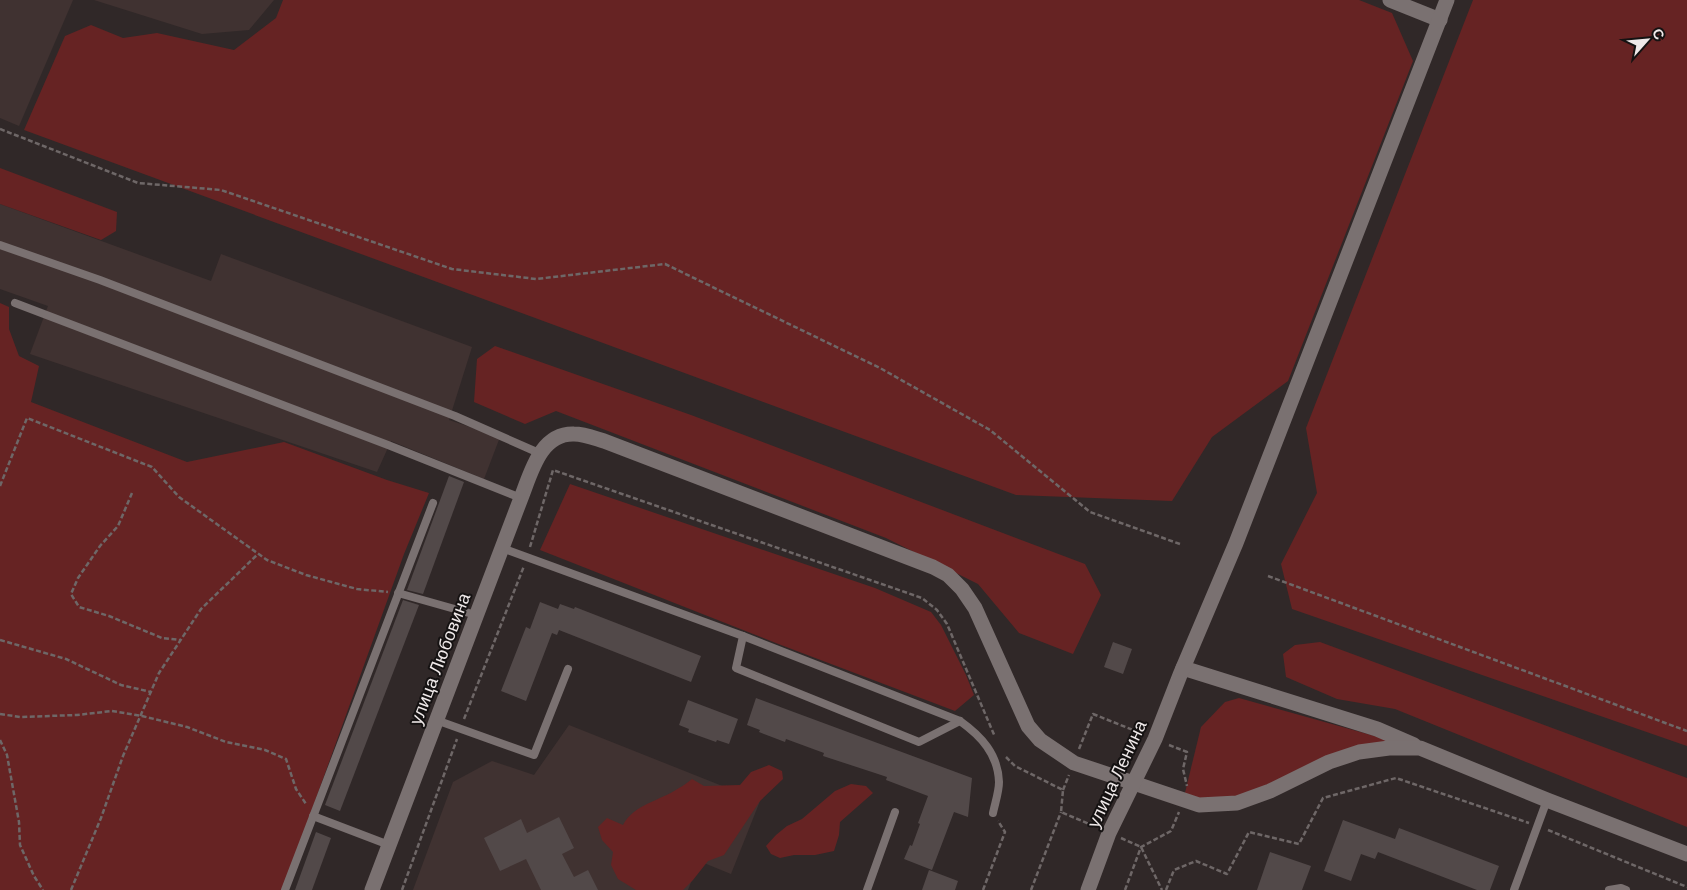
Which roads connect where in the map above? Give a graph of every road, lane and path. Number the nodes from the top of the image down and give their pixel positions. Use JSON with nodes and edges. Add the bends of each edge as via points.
{"nodes":[{"id":1,"x":1390,"y":0,"type":"edge"},
{"id":2,"x":1447,"y":0,"type":"edge"},
{"id":3,"x":1440,"y":20,"type":"junction"},
{"id":4,"x":0,"y":129,"type":"edge"},
{"id":5,"x":0,"y":245,"type":"edge"},
{"id":6,"x":15,"y":303,"type":"dead end"},
{"id":7,"x":544,"y":448,"type":"junction"},
{"id":8,"x":0,"y":486,"type":"edge"},
{"id":9,"x":132,"y":493,"type":"dead end"},
{"id":10,"x":521,"y":498,"type":"junction"},
{"id":11,"x":433,"y":503,"type":"dead end"},
{"id":12,"x":1180,"y":544,"type":"dead end"},
{"id":13,"x":502,"y":548,"type":"junction"},
{"id":14,"x":258,"y":554,"type":"junction"},
{"id":15,"x":527,"y":557,"type":"junction"},
{"id":16,"x":1268,"y":576,"type":"dead end"},
{"id":17,"x":398,"y":593,"type":"junction"},
{"id":18,"x":476,"y":615,"type":"junction"},
{"id":19,"x":743,"y":636,"type":"junction"},
{"id":20,"x":0,"y":640,"type":"edge"},
{"id":21,"x":180,"y":640,"type":"junction"},
{"id":22,"x":568,"y":669,"type":"dead end"},
{"id":23,"x":1181,"y":672,"type":"junction"},
{"id":24,"x":151,"y":692,"type":"junction"},
{"id":25,"x":0,"y":714,"type":"edge"},
{"id":26,"x":142,"y":716,"type":"junction"},
{"id":27,"x":436,"y":720,"type":"junction"},
{"id":28,"x":960,"y":721,"type":"junction"},
{"id":29,"x":461,"y":728,"type":"junction"},
{"id":30,"x":1687,"y":731,"type":"edge"},
{"id":31,"x":0,"y":740,"type":"edge"},
{"id":32,"x":998,"y":745,"type":"dead end"},
{"id":33,"x":1420,"y":748,"type":"junction"},
{"id":34,"x":1002,"y":751,"type":"dead end"},
{"id":35,"x":1133,"y":784,"type":"junction"},
{"id":36,"x":1547,"y":800,"type":"junction"},
{"id":37,"x":895,"y":812,"type":"dead end"},
{"id":38,"x":1061,"y":812,"type":"junction"},
{"id":39,"x":994,"y":813,"type":"joint"},
{"id":40,"x":313,"y":816,"type":"junction"},
{"id":41,"x":1538,"y":826,"type":"junction"},
{"id":42,"x":1109,"y":833,"type":"junction"},
{"id":43,"x":1165,"y":833,"type":"dead end"},
{"id":44,"x":389,"y":845,"type":"junction"},
{"id":45,"x":1141,"y":846,"type":"junction"},
{"id":46,"x":1687,"y":854,"type":"edge"},
{"id":47,"x":1687,"y":887,"type":"edge"},
{"id":48,"x":44,"y":890,"type":"edge"},
{"id":49,"x":71,"y":890,"type":"edge"},
{"id":50,"x":285,"y":890,"type":"edge"},
{"id":51,"x":372,"y":890,"type":"edge"},
{"id":52,"x":402,"y":890,"type":"edge"},
{"id":53,"x":868,"y":890,"type":"edge"},
{"id":54,"x":984,"y":890,"type":"edge"},
{"id":55,"x":1031,"y":890,"type":"edge"},
{"id":56,"x":1088,"y":890,"type":"edge"},
{"id":57,"x":1125,"y":890,"type":"edge"},
{"id":58,"x":1162,"y":890,"type":"edge"},
{"id":59,"x":1166,"y":890,"type":"edge"},
{"id":60,"x":1514,"y":890,"type":"edge"},
{"id":61,"x":1609,"y":890,"type":"edge"},
{"id":62,"x":1626,"y":890,"type":"edge"}],
"edges":[{"from":1,"to":3,"type":"street"},
{"from":2,"to":3,"type":"street","name":"улица Ленина"},
{"from":3,"to":23,"type":"street","name":"улица Ленина","via":[[1236,543]]},
{"from":4,"to":12,"type":"path","via":[[138,183],[221,190],[452,269],[536,279],[665,264],[880,368],[990,430],[1090,512]]},
{"from":5,"to":7,"type":"lane"},
{"from":6,"to":10,"type":"lane"},
{"from":7,"to":10,"type":"street","name":"улица Любовина"},
{"from":7,"to":35,"type":"street","via":[[560,436],[573,434],[604,441],[948,575],[974,608],[1028,726],[1040,740],[1074,762]]},
{"from":8,"to":14,"type":"path","via":[[27,418],[152,467],[179,497]]},
{"from":9,"to":21,"type":"path","via":[[118,526],[83,570],[71,594],[79,608],[109,616],[162,638]]},
{"from":10,"to":13,"type":"street","name":"улица Любовина"},
{"from":11,"to":17,"type":"lane"},
{"from":13,"to":15,"type":"lane"},
{"from":13,"to":18,"type":"street","name":"улица Любовина"},
{"from":14,"to":17,"type":"path","via":[[306,575],[357,589]]},
{"from":14,"to":21,"type":"path","via":[[201,609]]},
{"from":15,"to":19,"type":"lane"},
{"from":15,"to":29,"type":"path"},
{"from":15,"to":32,"type":"path","via":[[553,470],[922,598],[947,624]]},
{"from":16,"to":30,"type":"path"},
{"from":17,"to":18,"type":"lane"},
{"from":17,"to":40,"type":"lane"},
{"from":18,"to":27,"type":"street","name":"улица Любовина"},
{"from":19,"to":28,"type":"lane"},
{"from":19,"to":28,"type":"lane","via":[[736,668],[919,742]]},
{"from":20,"to":24,"type":"path","via":[[66,659],[121,685]]},
{"from":21,"to":24,"type":"path"},
{"from":22,"to":29,"type":"lane","via":[[534,755]]},
{"from":23,"to":33,"type":"street","via":[[1378,729]]},
{"from":23,"to":35,"type":"street","name":"улица Ленина"},
{"from":24,"to":26,"type":"path"},
{"from":25,"to":26,"type":"path","via":[[77,716],[112,711]]},
{"from":26,"to":40,"type":"path","via":[[186,727],[226,742],[265,750],[286,759],[296,789]]},
{"from":26,"to":49,"type":"path"},
{"from":27,"to":29,"type":"lane"},
{"from":27,"to":44,"type":"street","name":"улица Любовина"},
{"from":28,"to":39,"type":"lane","via":[[990,750],[999,782]]},
{"from":29,"to":52,"type":"path"},
{"from":31,"to":48,"type":"path","via":[[7,755],[20,845]]},
{"from":33,"to":35,"type":"street","via":[[1359,752],[1236,803],[1199,805]]},
{"from":33,"to":36,"type":"street"},
{"from":34,"to":38,"type":"path","via":[[1015,766],[1063,790]]},
{"from":35,"to":42,"type":"street","name":"улица Ленина"},
{"from":36,"to":41,"type":"lane"},
{"from":36,"to":46,"type":"street"},
{"from":37,"to":53,"type":"lane"},
{"from":38,"to":42,"type":"path"},
{"from":38,"to":55,"type":"path"},
{"from":39,"to":54,"type":"path","via":[[1005,832]]},
{"from":40,"to":44,"type":"lane"},
{"from":40,"to":50,"type":"lane"},
{"from":41,"to":47,"type":"path"},
{"from":41,"to":59,"type":"path","via":[[1396,778],[1323,798],[1299,844],[1249,832],[1227,874],[1196,861],[1174,870]]},
{"from":41,"to":60,"type":"lane"},
{"from":42,"to":45,"type":"path"},
{"from":42,"to":56,"type":"street","name":"улица Ленина"},
{"from":43,"to":45,"type":"path"},
{"from":44,"to":51,"type":"street","name":"улица Любовина"},
{"from":45,"to":57,"type":"path"},
{"from":45,"to":58,"type":"path"},
{"from":61,"to":62,"type":"lane"}]}
